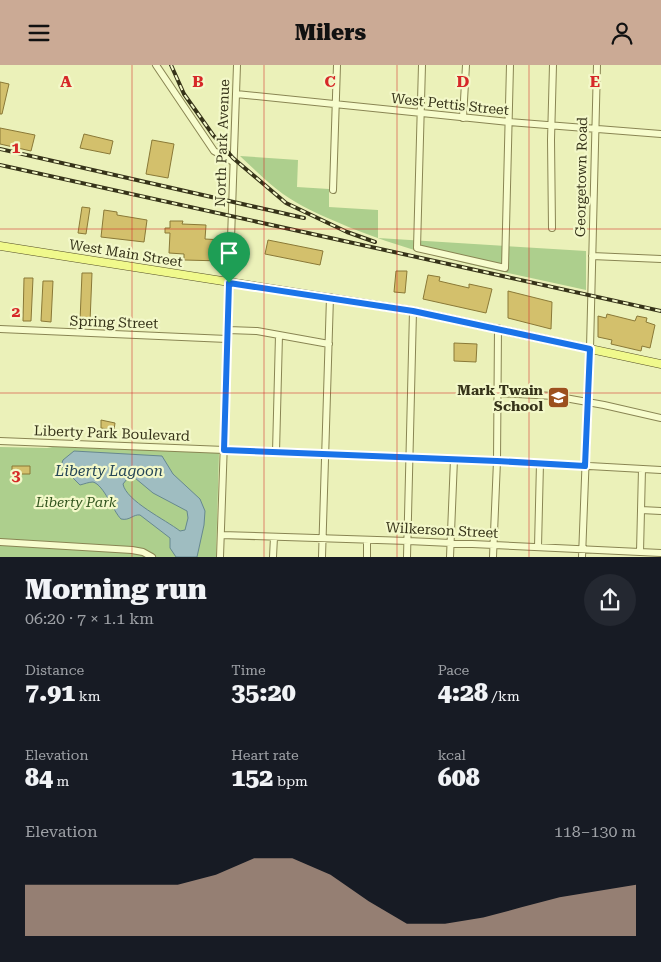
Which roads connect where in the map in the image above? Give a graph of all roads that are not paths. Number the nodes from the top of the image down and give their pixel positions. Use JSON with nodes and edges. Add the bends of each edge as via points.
{"nodes":[{"id":1,"x":156,"y":65,"type":"edge"},
{"id":2,"x":237,"y":65,"type":"edge"},
{"id":3,"x":337,"y":65,"type":"edge"},
{"id":4,"x":422,"y":65,"type":"edge"},
{"id":5,"x":466,"y":65,"type":"edge"},
{"id":6,"x":510,"y":65,"type":"edge"},
{"id":7,"x":553,"y":65,"type":"edge"},
{"id":8,"x":597,"y":65,"type":"edge"},
{"id":9,"x":236,"y":94,"type":"junction"},
{"id":10,"x":336,"y":105,"type":"junction"},
{"id":11,"x":420,"y":113,"type":"junction"},
{"id":12,"x":463,"y":117,"type":"junction"},
{"id":13,"x":509,"y":122,"type":"junction"},
{"id":14,"x":551,"y":126,"type":"junction"},
{"id":15,"x":595,"y":129,"type":"junction"},
{"id":16,"x":661,"y":134,"type":"edge"},
{"id":17,"x":233,"y":162,"type":"junction"},
{"id":18,"x":332,"y":190,"type":"dead end"},
{"id":19,"x":552,"y":228,"type":"dead end"},
{"id":20,"x":0,"y":245,"type":"edge"},
{"id":21,"x":592,"y":255,"type":"junction"},
{"id":22,"x":661,"y":259,"type":"edge"},
{"id":23,"x":229,"y":283,"type":"junction"},
{"id":24,"x":330,"y":297,"type":"junction"},
{"id":25,"x":413,"y":311,"type":"junction"},
{"id":26,"x":498,"y":328,"type":"junction"},
{"id":27,"x":0,"y":329,"type":"edge"},
{"id":28,"x":228,"y":330,"type":"junction"},
{"id":29,"x":279,"y":335,"type":"junction"},
{"id":30,"x":227,"y":339,"type":"junction"},
{"id":31,"x":329,"y":344,"type":"junction"},
{"id":32,"x":590,"y":349,"type":"junction"},
{"id":33,"x":661,"y":364,"type":"edge"},
{"id":34,"x":498,"y":393,"type":"junction"},
{"id":35,"x":588,"y":402,"type":"junction"},
{"id":36,"x":661,"y":418,"type":"edge"},
{"id":37,"x":0,"y":441,"type":"edge"},
{"id":38,"x":224,"y":450,"type":"junction"},
{"id":39,"x":276,"y":452,"type":"junction"},
{"id":40,"x":326,"y":454,"type":"junction"},
{"id":41,"x":410,"y":457,"type":"junction"},
{"id":42,"x":454,"y":459,"type":"junction"},
{"id":43,"x":497,"y":461,"type":"junction"},
{"id":44,"x":540,"y":463,"type":"junction"},
{"id":45,"x":585,"y":466,"type":"junction"},
{"id":46,"x":642,"y":469,"type":"junction"},
{"id":47,"x":661,"y":470,"type":"edge"},
{"id":48,"x":641,"y":510,"type":"junction"},
{"id":49,"x":661,"y":511,"type":"edge"},
{"id":50,"x":221,"y":535,"type":"junction"},
{"id":51,"x":274,"y":537,"type":"junction"},
{"id":52,"x":322,"y":538,"type":"junction"},
{"id":53,"x":367,"y":540,"type":"junction"},
{"id":54,"x":408,"y":541,"type":"junction"},
{"id":55,"x":0,"y":543,"type":"edge"},
{"id":56,"x":450,"y":543,"type":"junction"},
{"id":57,"x":494,"y":545,"type":"junction"},
{"id":58,"x":538,"y":547,"type":"junction"},
{"id":59,"x":582,"y":549,"type":"junction"},
{"id":60,"x":640,"y":552,"type":"junction"},
{"id":61,"x":661,"y":553,"type":"edge"},
{"id":62,"x":152,"y":557,"type":"edge"},
{"id":63,"x":220,"y":557,"type":"edge"},
{"id":64,"x":273,"y":557,"type":"edge"},
{"id":65,"x":322,"y":557,"type":"edge"},
{"id":66,"x":367,"y":557,"type":"edge"},
{"id":67,"x":408,"y":557,"type":"edge"},
{"id":68,"x":450,"y":557,"type":"edge"},
{"id":69,"x":493,"y":557,"type":"edge"},
{"id":70,"x":582,"y":557,"type":"edge"}],
"edges":[{"from":1,"to":17,"type":"street","via":[[214,151]]},
{"from":2,"to":9,"type":"street","name":"North Park Avenue"},
{"from":3,"to":10,"type":"street"},
{"from":4,"to":11,"type":"street"},
{"from":5,"to":12,"type":"street"},
{"from":6,"to":13,"type":"street"},
{"from":7,"to":14,"type":"street"},
{"from":8,"to":15,"type":"street","name":"Georgetown Road"},
{"from":9,"to":10,"type":"street","name":"West Pettis Street"},
{"from":9,"to":17,"type":"street","name":"North Park Avenue"},
{"from":10,"to":11,"type":"street","name":"West Pettis Street"},
{"from":10,"to":18,"type":"street"},
{"from":11,"to":12,"type":"street","name":"West Pettis Street"},
{"from":11,"to":13,"type":"street","via":[[417,248],[505,268]]},
{"from":12,"to":13,"type":"street","name":"West Pettis Street"},
{"from":13,"to":14,"type":"street","name":"West Pettis Street"},
{"from":14,"to":15,"type":"street","name":"West Pettis Street"},
{"from":14,"to":19,"type":"street"},
{"from":15,"to":16,"type":"street","name":"West Pettis Street"},
{"from":15,"to":21,"type":"street","name":"Georgetown Road"},
{"from":17,"to":23,"type":"street","name":"North Park Avenue"},
{"from":20,"to":23,"type":"main road","name":"West Main Street"},
{"from":21,"to":22,"type":"street"},
{"from":21,"to":32,"type":"street","name":"Georgetown Road"},
{"from":23,"to":24,"type":"main road","name":"West Main Street"},
{"from":23,"to":28,"type":"street","name":"North Park Avenue"},
{"from":24,"to":25,"type":"main road","name":"West Main Street"},
{"from":24,"to":31,"type":"street"},
{"from":25,"to":26,"type":"main road","name":"West Main Street"},
{"from":25,"to":41,"type":"street"},
{"from":26,"to":32,"type":"main road","name":"West Main Street"},
{"from":26,"to":34,"type":"street"},
{"from":27,"to":30,"type":"street","name":"Spring Street"},
{"from":28,"to":29,"type":"street"},
{"from":28,"to":30,"type":"street","name":"North Park Avenue"},
{"from":29,"to":31,"type":"street"},
{"from":29,"to":39,"type":"street"},
{"from":30,"to":38,"type":"street","name":"North Park Avenue"},
{"from":31,"to":40,"type":"street"},
{"from":32,"to":33,"type":"main road","name":"West Main Street"},
{"from":32,"to":35,"type":"street","name":"Georgetown Road"},
{"from":34,"to":35,"type":"street","via":[[554,396]]},
{"from":34,"to":43,"type":"street"},
{"from":35,"to":36,"type":"street"},
{"from":35,"to":45,"type":"street","name":"Georgetown Road"},
{"from":37,"to":38,"type":"street","name":"Liberty Park Boulevard"},
{"from":38,"to":39,"type":"street","name":"Liberty Park Boulevard"},
{"from":38,"to":50,"type":"street","name":"North Park Avenue"},
{"from":39,"to":40,"type":"street","name":"Liberty Park Boulevard"},
{"from":40,"to":41,"type":"street","name":"Liberty Park Boulevard"},
{"from":40,"to":52,"type":"street"},
{"from":41,"to":42,"type":"street","name":"Liberty Park Boulevard"},
{"from":41,"to":54,"type":"street"},
{"from":42,"to":43,"type":"street","name":"Liberty Park Boulevard"},
{"from":42,"to":56,"type":"street"},
{"from":43,"to":44,"type":"street","name":"Liberty Park Boulevard"},
{"from":43,"to":57,"type":"street"},
{"from":44,"to":45,"type":"street","name":"Liberty Park Boulevard"},
{"from":44,"to":58,"type":"street"},
{"from":45,"to":46,"type":"street","name":"Liberty Park Boulevard"},
{"from":45,"to":59,"type":"street","name":"Georgetown Road"},
{"from":46,"to":47,"type":"street","name":"Liberty Park Boulevard"},
{"from":46,"to":48,"type":"street"},
{"from":48,"to":49,"type":"street"},
{"from":48,"to":60,"type":"street"},
{"from":50,"to":51,"type":"street","name":"Wilkerson Street"},
{"from":50,"to":63,"type":"street","name":"North Park Avenue"},
{"from":51,"to":52,"type":"street","name":"Wilkerson Street"},
{"from":51,"to":64,"type":"street"},
{"from":52,"to":53,"type":"street","name":"Wilkerson Street"},
{"from":52,"to":65,"type":"street"},
{"from":53,"to":54,"type":"street","name":"Wilkerson Street"},
{"from":53,"to":66,"type":"street"},
{"from":54,"to":56,"type":"street","name":"Wilkerson Street"},
{"from":54,"to":67,"type":"street"},
{"from":55,"to":62,"type":"street","via":[[132,550]]},
{"from":56,"to":57,"type":"street","name":"Wilkerson Street"},
{"from":56,"to":68,"type":"street"},
{"from":57,"to":58,"type":"street","name":"Wilkerson Street"},
{"from":57,"to":69,"type":"street"},
{"from":58,"to":59,"type":"street","name":"Wilkerson Street"},
{"from":59,"to":60,"type":"street","name":"Wilkerson Street"},
{"from":59,"to":70,"type":"street","name":"Georgetown Road"},
{"from":60,"to":61,"type":"street","name":"Wilkerson Street"}]}
